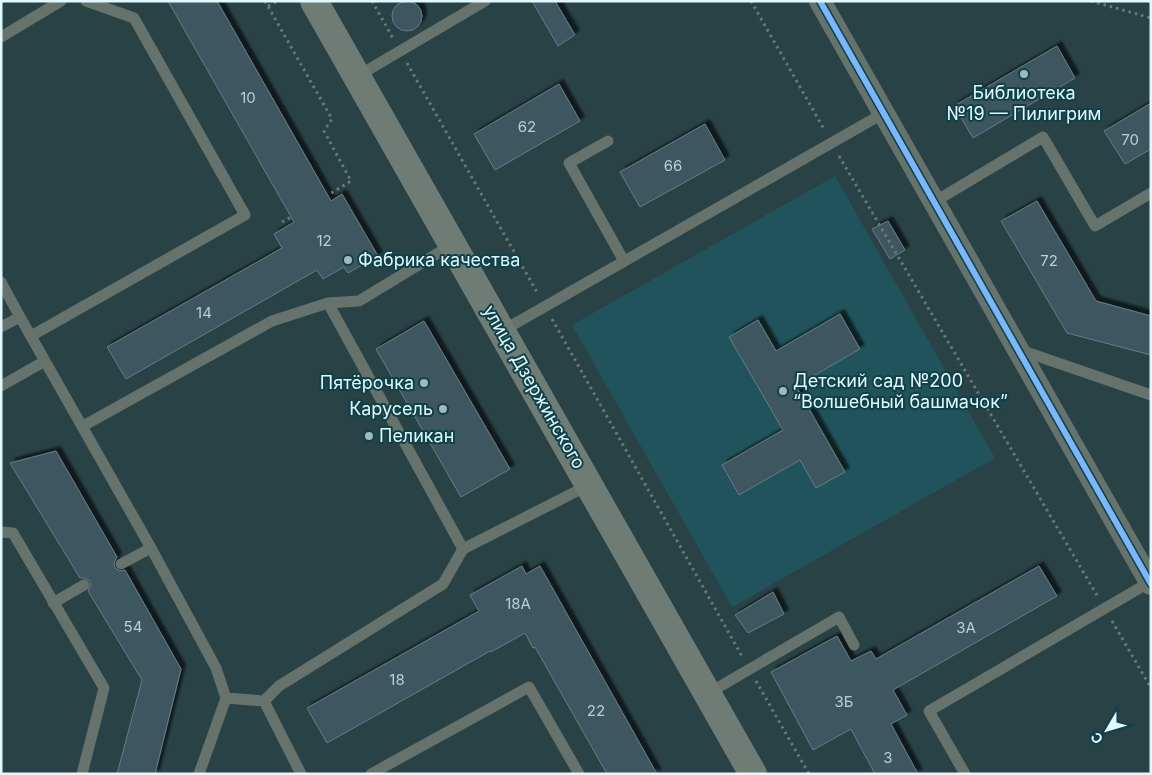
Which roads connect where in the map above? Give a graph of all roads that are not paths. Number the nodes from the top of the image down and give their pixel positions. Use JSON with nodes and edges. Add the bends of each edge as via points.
{"nodes":[{"id":1,"x":61,"y":1,"type":"edge"},
{"id":2,"x":86,"y":1,"type":"edge"},
{"id":3,"x":314,"y":1,"type":"edge"},
{"id":4,"x":820,"y":1,"type":"edge"},
{"id":5,"x":478,"y":3,"type":"edge"},
{"id":6,"x":1,"y":37,"type":"edge"},
{"id":7,"x":356,"y":77,"type":"junction"},
{"id":8,"x":884,"y":113,"type":"junction"},
{"id":9,"x":608,"y":141,"type":"dead end"},
{"id":10,"x":1151,"y":193,"type":"edge"},
{"id":11,"x":934,"y":202,"type":"junction"},
{"id":12,"x":453,"y":244,"type":"junction"},
{"id":13,"x":624,"y":261,"type":"junction"},
{"id":14,"x":1,"y":282,"type":"edge"},
{"id":15,"x":328,"y":303,"type":"junction"},
{"id":16,"x":20,"y":317,"type":"junction"},
{"id":17,"x":1,"y":327,"type":"edge"},
{"id":18,"x":502,"y":331,"type":"junction"},
{"id":19,"x":31,"y":336,"type":"junction"},
{"id":20,"x":1018,"y":349,"type":"junction"},
{"id":21,"x":45,"y":361,"type":"junction"},
{"id":22,"x":1,"y":386,"type":"edge"},
{"id":23,"x":1151,"y":395,"type":"edge"},
{"id":24,"x":83,"y":426,"type":"junction"},
{"id":25,"x":589,"y":484,"type":"junction"},
{"id":26,"x":1,"y":532,"type":"edge"},
{"id":27,"x":151,"y":548,"type":"junction"},
{"id":28,"x":463,"y":549,"type":"junction"},
{"id":29,"x":121,"y":564,"type":"dead end"},
{"id":30,"x":1150,"y":583,"type":"edge"},
{"id":31,"x":84,"y":585,"type":"dead end"},
{"id":32,"x":53,"y":603,"type":"junction"},
{"id":33,"x":854,"y":644,"type":"dead end"},
{"id":34,"x":707,"y":694,"type":"junction"},
{"id":35,"x":226,"y":698,"type":"junction"},
{"id":36,"x":264,"y":701,"type":"junction"},
{"id":37,"x":82,"y":774,"type":"edge"},
{"id":38,"x":199,"y":774,"type":"edge"},
{"id":39,"x":301,"y":774,"type":"edge"},
{"id":40,"x":371,"y":774,"type":"edge"},
{"id":41,"x":579,"y":774,"type":"edge"},
{"id":42,"x":752,"y":774,"type":"edge"},
{"id":43,"x":965,"y":774,"type":"edge"}],
"edges":[{"from":1,"to":6,"type":"lane"},
{"from":2,"to":19,"type":"lane","via":[[134,18],[245,215]]},
{"from":3,"to":7,"type":"main road","name":"улица Дзержинского"},
{"from":4,"to":8,"type":"street"},
{"from":5,"to":7,"type":"lane"},
{"from":7,"to":12,"type":"main road","name":"улица Дзержинского"},
{"from":8,"to":11,"type":"street"},
{"from":8,"to":13,"type":"lane"},
{"from":9,"to":13,"type":"lane","via":[[569,164]]},
{"from":10,"to":11,"type":"lane","via":[[1094,226],[1043,137]]},
{"from":11,"to":20,"type":"street"},
{"from":12,"to":15,"type":"lane","via":[[359,301]]},
{"from":12,"to":18,"type":"main road","name":"улица Дзержинского"},
{"from":13,"to":18,"type":"lane"},
{"from":14,"to":16,"type":"lane"},
{"from":15,"to":24,"type":"lane","via":[[272,321]]},
{"from":15,"to":28,"type":"lane"},
{"from":16,"to":17,"type":"lane"},
{"from":16,"to":19,"type":"lane"},
{"from":18,"to":25,"type":"main road","name":"улица Дзержинского"},
{"from":19,"to":21,"type":"lane"},
{"from":20,"to":23,"type":"lane"},
{"from":20,"to":30,"type":"street"},
{"from":21,"to":22,"type":"lane"},
{"from":21,"to":24,"type":"lane"},
{"from":24,"to":27,"type":"lane"},
{"from":25,"to":28,"type":"lane"},
{"from":25,"to":34,"type":"main road","name":"улица Дзержинского"},
{"from":26,"to":32,"type":"lane","via":[[13,533]]},
{"from":27,"to":29,"type":"lane"},
{"from":27,"to":35,"type":"lane","via":[[216,668]]},
{"from":28,"to":36,"type":"lane","via":[[443,584],[278,686]]},
{"from":30,"to":43,"type":"lane","via":[[929,711]]},
{"from":31,"to":32,"type":"lane"},
{"from":32,"to":37,"type":"lane","via":[[104,688]]},
{"from":33,"to":34,"type":"lane","via":[[839,617]]},
{"from":34,"to":42,"type":"main road","name":"улица Дзержинского"},
{"from":35,"to":36,"type":"lane"},
{"from":35,"to":38,"type":"lane"},
{"from":36,"to":39,"type":"lane"},
{"from":40,"to":41,"type":"lane","via":[[529,687]]}]}
